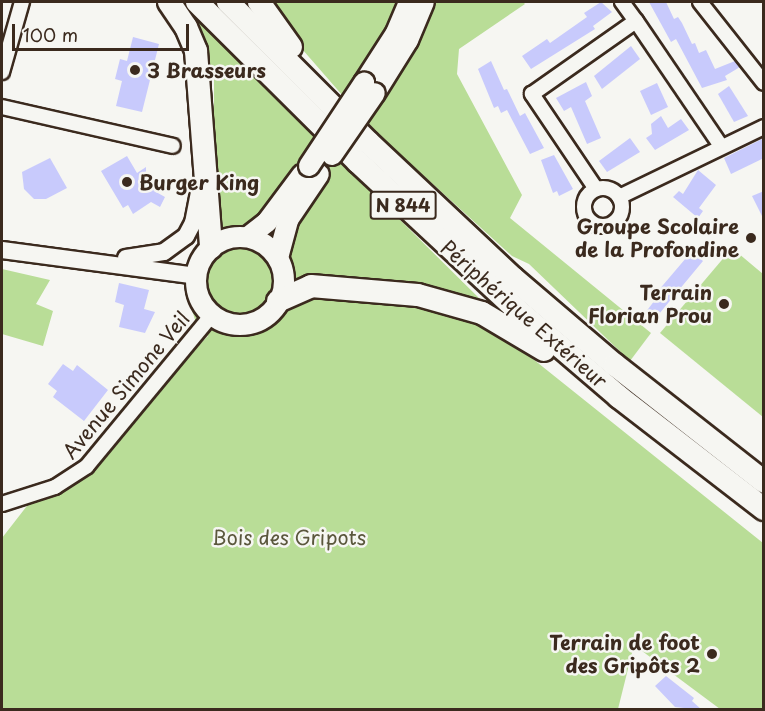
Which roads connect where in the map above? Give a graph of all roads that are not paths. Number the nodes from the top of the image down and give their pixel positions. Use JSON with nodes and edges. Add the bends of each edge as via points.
{"nodes":[{"id":1,"x":22,"y":2,"type":"edge"},
{"id":2,"x":169,"y":2,"type":"edge"},
{"id":3,"x":197,"y":2,"type":"edge"},
{"id":4,"x":228,"y":2,"type":"edge"},
{"id":5,"x":259,"y":2,"type":"edge"},
{"id":6,"x":409,"y":2,"type":"edge"},
{"id":7,"x":424,"y":2,"type":"edge"},
{"id":8,"x":622,"y":2,"type":"edge"},
{"id":9,"x":700,"y":2,"type":"edge"},
{"id":10,"x":636,"y":21,"type":"junction"},
{"id":11,"x":2,"y":72,"type":"edge"},
{"id":12,"x":764,"y":83,"type":"edge"},
{"id":13,"x":310,"y":85,"type":"junction"},
{"id":14,"x":370,"y":88,"type":"junction"},
{"id":15,"x":2,"y":107,"type":"edge"},
{"id":16,"x":764,"y":127,"type":"edge"},
{"id":17,"x":172,"y":146,"type":"dead end"},
{"id":18,"x":721,"y":146,"type":"junction"},
{"id":19,"x":314,"y":170,"type":"junction"},
{"id":20,"x":202,"y":172,"type":"junction"},
{"id":21,"x":596,"y":189,"type":"junction"},
{"id":22,"x":619,"y":196,"type":"junction"},
{"id":23,"x":248,"y":237,"type":"junction"},
{"id":24,"x":211,"y":247,"type":"junction"},
{"id":25,"x":2,"y":250,"type":"edge"},
{"id":26,"x":278,"y":258,"type":"junction"},
{"id":27,"x":114,"y":262,"type":"junction"},
{"id":28,"x":196,"y":276,"type":"junction"},
{"id":29,"x":278,"y":301,"type":"junction"},
{"id":30,"x":212,"y":315,"type":"junction"},
{"id":31,"x":619,"y":397,"type":"junction"},
{"id":32,"x":764,"y":482,"type":"edge"},
{"id":33,"x":2,"y":504,"type":"edge"},
{"id":34,"x":764,"y":509,"type":"edge"}],
"edges":[{"from":1,"to":11,"type":"street"},
{"from":2,"to":20,"type":"highway","via":[[196,51],[202,98]]},
{"from":3,"to":31,"type":"highway","name":"Périphérique Extérieur","number":"N 844","via":[[409,211]]},
{"from":4,"to":13,"type":"highway","number":"N 844"},
{"from":5,"to":13,"type":"highway","via":[[307,66]]},
{"from":6,"to":14,"type":"main road"},
{"from":7,"to":14,"type":"main road","via":[[408,40]]},
{"from":8,"to":10,"type":"street"},
{"from":9,"to":12,"type":"street"},
{"from":10,"to":18,"type":"street"},
{"from":10,"to":21,"type":"street","via":[[527,89]]},
{"from":13,"to":32,"type":"highway","number":"N 844","via":[[540,301]]},
{"from":14,"to":19,"type":"main road","bridge":true},
{"from":15,"to":17,"type":"street"},
{"from":16,"to":18,"type":"street"},
{"from":18,"to":22,"type":"street"},
{"from":19,"to":23,"type":"main road","via":[[267,222]]},
{"from":19,"to":26,"type":"main road","via":[[288,220]]},
{"from":20,"to":24,"type":"highway"},
{"from":20,"to":27,"type":"street","via":[[193,223],[186,236],[164,252]]},
{"from":21,"to":22,"type":"street","via":[[605,188]]},
{"from":21,"to":22,"type":"street","via":[[584,206],[594,224],[605,226],[617,220],[621,213]]},
{"from":23,"to":24,"type":"main road","via":[[229,238]]},
{"from":23,"to":26,"type":"main road","via":[[265,245]]},
{"from":24,"to":28,"type":"main road"},
{"from":25,"to":27,"type":"street"},
{"from":26,"to":29,"type":"main road","via":[[283,284]]},
{"from":27,"to":28,"type":"street"},
{"from":28,"to":30,"type":"main road","via":[[201,302]]},
{"from":29,"to":30,"type":"main road","via":[[267,315],[252,323],[227,323]]},
{"from":29,"to":31,"type":"highway","via":[[311,286],[418,295],[454,303],[511,327],[600,394]]},
{"from":30,"to":33,"type":"street","name":"Avenue Simone Veil","via":[[87,466],[55,486]]},
{"from":31,"to":34,"type":"highway","name":"Périphérique Extérieur","number":"N 844"}]}
